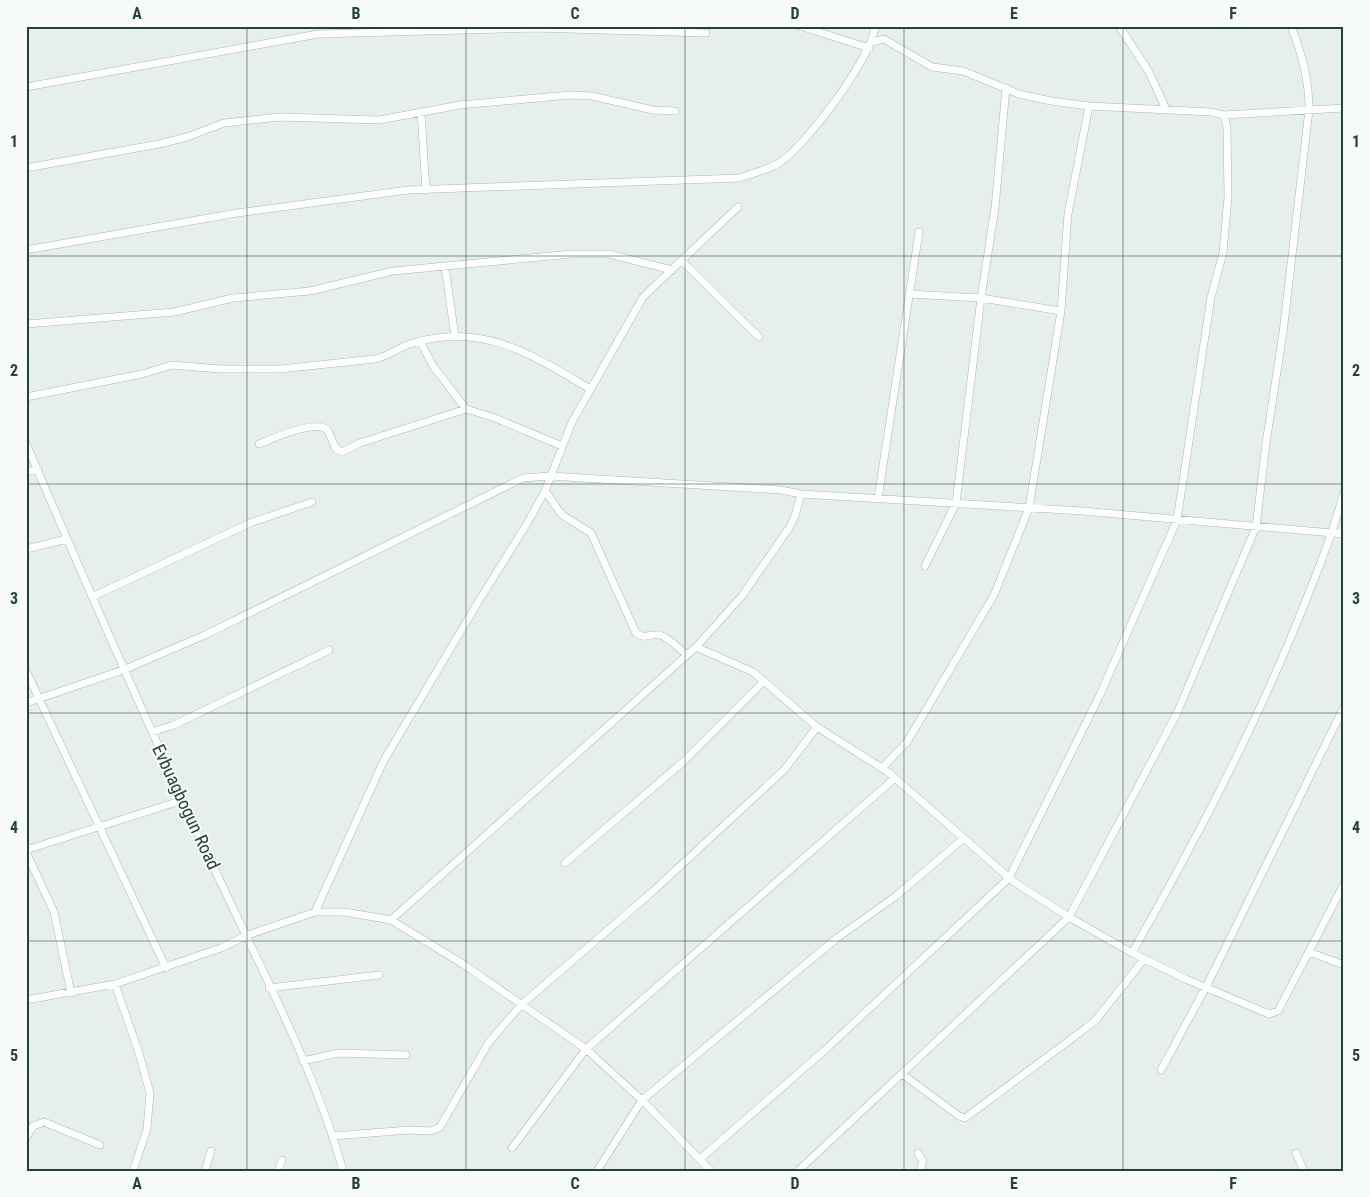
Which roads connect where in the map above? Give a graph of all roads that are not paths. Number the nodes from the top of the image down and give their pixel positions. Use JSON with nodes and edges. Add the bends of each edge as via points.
{"nodes":[{"id":1,"x":800,"y":26,"type":"edge"},
{"id":2,"x":875,"y":26,"type":"edge"},
{"id":3,"x":1119,"y":26,"type":"edge"},
{"id":4,"x":1291,"y":26,"type":"edge"},
{"id":5,"x":706,"y":33,"type":"dead end"},
{"id":6,"x":870,"y":45,"type":"junction"},
{"id":7,"x":26,"y":87,"type":"edge"},
{"id":8,"x":1006,"y":88,"type":"junction"},
{"id":9,"x":1089,"y":106,"type":"junction"},
{"id":10,"x":1344,"y":108,"type":"edge"},
{"id":11,"x":1166,"y":109,"type":"junction"},
{"id":12,"x":1308,"y":110,"type":"junction"},
{"id":13,"x":675,"y":111,"type":"dead end"},
{"id":14,"x":421,"y":112,"type":"junction"},
{"id":15,"x":1224,"y":115,"type":"junction"},
{"id":16,"x":26,"y":168,"type":"edge"},
{"id":17,"x":426,"y":190,"type":"junction"},
{"id":18,"x":738,"y":207,"type":"dead end"},
{"id":19,"x":919,"y":232,"type":"dead end"},
{"id":20,"x":26,"y":250,"type":"edge"},
{"id":21,"x":682,"y":261,"type":"junction"},
{"id":22,"x":445,"y":266,"type":"junction"},
{"id":23,"x":672,"y":270,"type":"junction"},
{"id":24,"x":909,"y":294,"type":"junction"},
{"id":25,"x":981,"y":298,"type":"junction"},
{"id":26,"x":1061,"y":311,"type":"junction"},
{"id":27,"x":26,"y":324,"type":"edge"},
{"id":28,"x":455,"y":336,"type":"junction"},
{"id":29,"x":759,"y":337,"type":"dead end"},
{"id":30,"x":420,"y":341,"type":"junction"},
{"id":31,"x":590,"y":389,"type":"junction"},
{"id":32,"x":26,"y":397,"type":"edge"},
{"id":33,"x":466,"y":409,"type":"junction"},
{"id":34,"x":26,"y":443,"type":"edge"},
{"id":35,"x":259,"y":444,"type":"dead end"},
{"id":36,"x":562,"y":446,"type":"junction"},
{"id":37,"x":38,"y":470,"type":"junction"},
{"id":38,"x":26,"y":472,"type":"edge"},
{"id":39,"x":550,"y":476,"type":"junction"},
{"id":40,"x":545,"y":491,"type":"junction"},
{"id":41,"x":1344,"y":492,"type":"edge"},
{"id":42,"x":801,"y":494,"type":"junction"},
{"id":43,"x":878,"y":498,"type":"junction"},
{"id":44,"x":312,"y":502,"type":"dead end"},
{"id":45,"x":956,"y":503,"type":"junction"},
{"id":46,"x":1029,"y":508,"type":"junction"},
{"id":47,"x":1177,"y":520,"type":"junction"},
{"id":48,"x":1256,"y":526,"type":"junction"},
{"id":49,"x":1333,"y":533,"type":"junction"},
{"id":50,"x":1344,"y":534,"type":"edge"},
{"id":51,"x":67,"y":539,"type":"junction"},
{"id":52,"x":26,"y":549,"type":"edge"},
{"id":53,"x":925,"y":566,"type":"dead end"},
{"id":54,"x":92,"y":597,"type":"junction"},
{"id":55,"x":696,"y":648,"type":"junction"},
{"id":56,"x":329,"y":650,"type":"dead end"},
{"id":57,"x":688,"y":655,"type":"junction"},
{"id":58,"x":123,"y":670,"type":"junction"},
{"id":59,"x":26,"y":671,"type":"edge"},
{"id":60,"x":764,"y":680,"type":"junction"},
{"id":61,"x":38,"y":698,"type":"junction"},
{"id":62,"x":26,"y":703,"type":"edge"},
{"id":63,"x":1344,"y":707,"type":"edge"},
{"id":64,"x":817,"y":727,"type":"junction"},
{"id":65,"x":152,"y":732,"type":"junction"},
{"id":66,"x":882,"y":768,"type":"junction"},
{"id":67,"x":895,"y":778,"type":"junction"},
{"id":68,"x":183,"y":800,"type":"junction"},
{"id":69,"x":98,"y":827,"type":"junction"},
{"id":70,"x":964,"y":838,"type":"junction"},
{"id":71,"x":26,"y":851,"type":"edge"},
{"id":72,"x":566,"y":863,"type":"dead end"},
{"id":73,"x":1009,"y":878,"type":"junction"},
{"id":74,"x":1344,"y":884,"type":"edge"},
{"id":75,"x":315,"y":912,"type":"junction"},
{"id":76,"x":1069,"y":917,"type":"junction"},
{"id":77,"x":391,"y":920,"type":"junction"},
{"id":78,"x":245,"y":936,"type":"junction"},
{"id":79,"x":1309,"y":952,"type":"junction"},
{"id":80,"x":1132,"y":953,"type":"junction"},
{"id":81,"x":1144,"y":959,"type":"junction"},
{"id":82,"x":1344,"y":965,"type":"edge"},
{"id":83,"x":166,"y":968,"type":"junction"},
{"id":84,"x":378,"y":975,"type":"dead end"},
{"id":85,"x":115,"y":984,"type":"junction"},
{"id":86,"x":269,"y":988,"type":"junction"},
{"id":87,"x":1205,"y":988,"type":"junction"},
{"id":88,"x":71,"y":993,"type":"junction"},
{"id":89,"x":26,"y":1000,"type":"edge"},
{"id":90,"x":521,"y":1004,"type":"junction"},
{"id":91,"x":586,"y":1049,"type":"junction"},
{"id":92,"x":406,"y":1055,"type":"dead end"},
{"id":93,"x":303,"y":1061,"type":"junction"},
{"id":94,"x":1161,"y":1070,"type":"dead end"},
{"id":95,"x":902,"y":1074,"type":"junction"},
{"id":96,"x":642,"y":1100,"type":"junction"},
{"id":97,"x":333,"y":1136,"type":"junction"},
{"id":98,"x":26,"y":1138,"type":"edge"},
{"id":99,"x":100,"y":1145,"type":"dead end"},
{"id":100,"x":512,"y":1148,"type":"dead end"},
{"id":101,"x":211,"y":1151,"type":"dead end"},
{"id":102,"x":918,"y":1153,"type":"dead end"},
{"id":103,"x":1296,"y":1153,"type":"dead end"},
{"id":104,"x":700,"y":1159,"type":"junction"},
{"id":105,"x":282,"y":1160,"type":"dead end"},
{"id":106,"x":133,"y":1171,"type":"edge"},
{"id":107,"x":205,"y":1171,"type":"edge"},
{"id":108,"x":278,"y":1171,"type":"edge"},
{"id":109,"x":342,"y":1171,"type":"edge"},
{"id":110,"x":597,"y":1171,"type":"edge"},
{"id":111,"x":712,"y":1171,"type":"edge"},
{"id":112,"x":798,"y":1171,"type":"edge"},
{"id":113,"x":920,"y":1171,"type":"edge"},
{"id":114,"x":1304,"y":1171,"type":"edge"}],
"edges":[{"from":1,"to":6,"type":"street"},
{"from":2,"to":6,"type":"street"},
{"from":3,"to":11,"type":"street","via":[[1149,72]]},
{"from":4,"to":12,"type":"street","via":[[1304,59]]},
{"from":5,"to":7,"type":"street","via":[[536,28],[318,34]]},
{"from":6,"to":8,"type":"street","via":[[884,39],[932,67],[964,71]]},
{"from":6,"to":17,"type":"street","via":[[826,113],[797,149],[775,166],[739,178]]},
{"from":8,"to":9,"type":"street","via":[[1051,101]]},
{"from":8,"to":25,"type":"street","via":[[995,208]]},
{"from":9,"to":11,"type":"street"},
{"from":9,"to":26,"type":"street","via":[[1068,214]]},
{"from":10,"to":12,"type":"street"},
{"from":11,"to":15,"type":"street"},
{"from":12,"to":15,"type":"street"},
{"from":12,"to":48,"type":"street","via":[[1283,333]]},
{"from":13,"to":14,"type":"street","via":[[570,95]]},
{"from":14,"to":16,"type":"street","via":[[378,120],[280,117],[224,123],[187,138]]},
{"from":14,"to":17,"type":"street"},
{"from":15,"to":47,"type":"street","via":[[1228,197],[1223,253],[1211,298]]},
{"from":17,"to":20,"type":"street","via":[[237,213]]},
{"from":18,"to":21,"type":"street"},
{"from":19,"to":24,"type":"street"},
{"from":21,"to":23,"type":"street"},
{"from":21,"to":29,"type":"street"},
{"from":22,"to":23,"type":"street","via":[[572,254],[608,254]]},
{"from":22,"to":27,"type":"street","via":[[393,271],[310,290],[234,298],[174,312]]},
{"from":22,"to":28,"type":"street"},
{"from":23,"to":31,"type":"street","via":[[643,298]]},
{"from":24,"to":25,"type":"street"},
{"from":24,"to":43,"type":"street"},
{"from":25,"to":26,"type":"street"},
{"from":25,"to":45,"type":"street"},
{"from":26,"to":46,"type":"street"},
{"from":28,"to":30,"type":"street"},
{"from":28,"to":31,"type":"street","via":[[491,340],[528,352]]},
{"from":30,"to":32,"type":"street","via":[[375,360],[289,368],[220,369],[172,365]]},
{"from":30,"to":33,"type":"street","via":[[433,366]]},
{"from":31,"to":36,"type":"street"},
{"from":33,"to":35,"type":"street","via":[[360,443],[342,452],[336,449],[328,431],[320,427],[286,432]]},
{"from":33,"to":36,"type":"street"},
{"from":34,"to":37,"type":"street","name":"Evbuagbogun Road"},
{"from":36,"to":39,"type":"street"},
{"from":37,"to":38,"type":"street"},
{"from":37,"to":51,"type":"street","name":"Evbuagbogun Road"},
{"from":39,"to":40,"type":"street"},
{"from":39,"to":42,"type":"street","via":[[781,490]]},
{"from":39,"to":58,"type":"street","via":[[523,478],[503,486],[205,634]]},
{"from":40,"to":57,"type":"street","via":[[562,515],[591,533],[636,633],[643,637],[664,637]]},
{"from":40,"to":75,"type":"street","via":[[384,760]]},
{"from":41,"to":49,"type":"street"},
{"from":42,"to":43,"type":"street"},
{"from":42,"to":55,"type":"street","via":[[789,528],[742,596]]},
{"from":43,"to":45,"type":"street"},
{"from":44,"to":54,"type":"street","via":[[250,523]]},
{"from":45,"to":46,"type":"street"},
{"from":45,"to":53,"type":"street"},
{"from":46,"to":47,"type":"street"},
{"from":46,"to":66,"type":"street","via":[[994,595],[906,742]]},
{"from":47,"to":48,"type":"street"},
{"from":47,"to":73,"type":"street","via":[[1099,697]]},
{"from":48,"to":49,"type":"street"},
{"from":48,"to":76,"type":"street","via":[[1177,712]]},
{"from":49,"to":50,"type":"street"},
{"from":49,"to":80,"type":"street","via":[[1270,690],[1195,840]]},
{"from":51,"to":52,"type":"street"},
{"from":51,"to":54,"type":"street","name":"Evbuagbogun Road"},
{"from":54,"to":58,"type":"street","name":"Evbuagbogun Road"},
{"from":55,"to":57,"type":"street"},
{"from":55,"to":60,"type":"street","via":[[753,672]]},
{"from":56,"to":65,"type":"street","via":[[174,725]]},
{"from":57,"to":77,"type":"street"},
{"from":58,"to":61,"type":"street"},
{"from":58,"to":65,"type":"street","name":"Evbuagbogun Road"},
{"from":59,"to":61,"type":"street"},
{"from":60,"to":64,"type":"street"},
{"from":60,"to":72,"type":"street","via":[[683,762]]},
{"from":61,"to":62,"type":"street"},
{"from":61,"to":69,"type":"street"},
{"from":63,"to":87,"type":"street"},
{"from":64,"to":66,"type":"street"},
{"from":64,"to":90,"type":"street","via":[[784,770],[763,790],[652,892]]},
{"from":65,"to":68,"type":"street","name":"Evbuagbogun Road"},
{"from":66,"to":67,"type":"street"},
{"from":67,"to":70,"type":"street"},
{"from":67,"to":91,"type":"street"},
{"from":68,"to":69,"type":"street"},
{"from":68,"to":78,"type":"street","name":"Evbuagbogun Road"},
{"from":69,"to":71,"type":"street"},
{"from":69,"to":83,"type":"street"},
{"from":70,"to":73,"type":"street"},
{"from":70,"to":96,"type":"street","via":[[896,896],[837,938]]},
{"from":71,"to":88,"type":"street","via":[[54,912]]},
{"from":73,"to":76,"type":"street"},
{"from":73,"to":104,"type":"street","via":[[825,1050]]},
{"from":74,"to":79,"type":"street"},
{"from":75,"to":77,"type":"street","via":[[345,912]]},
{"from":75,"to":78,"type":"street"},
{"from":76,"to":80,"type":"street"},
{"from":76,"to":95,"type":"street"},
{"from":77,"to":90,"type":"street"},
{"from":78,"to":83,"type":"street"},
{"from":78,"to":86,"type":"street","name":"Evbuagbogun Road"},
{"from":79,"to":82,"type":"street"},
{"from":79,"to":87,"type":"street","via":[[1274,1013],[1261,1012]]},
{"from":80,"to":81,"type":"street"},
{"from":81,"to":87,"type":"street"},
{"from":81,"to":95,"type":"street","via":[[1096,1020],[967,1117],[959,1116]]},
{"from":83,"to":85,"type":"street"},
{"from":84,"to":86,"type":"street"},
{"from":85,"to":88,"type":"street"},
{"from":85,"to":106,"type":"street","via":[[150,1093],[147,1129]]},
{"from":86,"to":93,"type":"street","name":"Evbuagbogun Road"},
{"from":87,"to":94,"type":"street"},
{"from":88,"to":89,"type":"street"},
{"from":90,"to":91,"type":"street"},
{"from":90,"to":97,"type":"street","via":[[489,1042],[440,1127],[431,1131]]},
{"from":91,"to":96,"type":"street"},
{"from":91,"to":100,"type":"street"},
{"from":92,"to":93,"type":"street","via":[[339,1053]]},
{"from":93,"to":97,"type":"street","name":"Evbuagbogun Road"},
{"from":95,"to":112,"type":"street"},
{"from":96,"to":104,"type":"street"},
{"from":96,"to":110,"type":"street"},
{"from":97,"to":109,"type":"street","name":"Evbuagbogun Road"},
{"from":98,"to":99,"type":"street","via":[[33,1126],[44,1122]]},
{"from":101,"to":107,"type":"street"},
{"from":102,"to":113,"type":"street","via":[[923,1161]]},
{"from":103,"to":114,"type":"street"},
{"from":104,"to":111,"type":"street"},
{"from":105,"to":108,"type":"street"}]}
